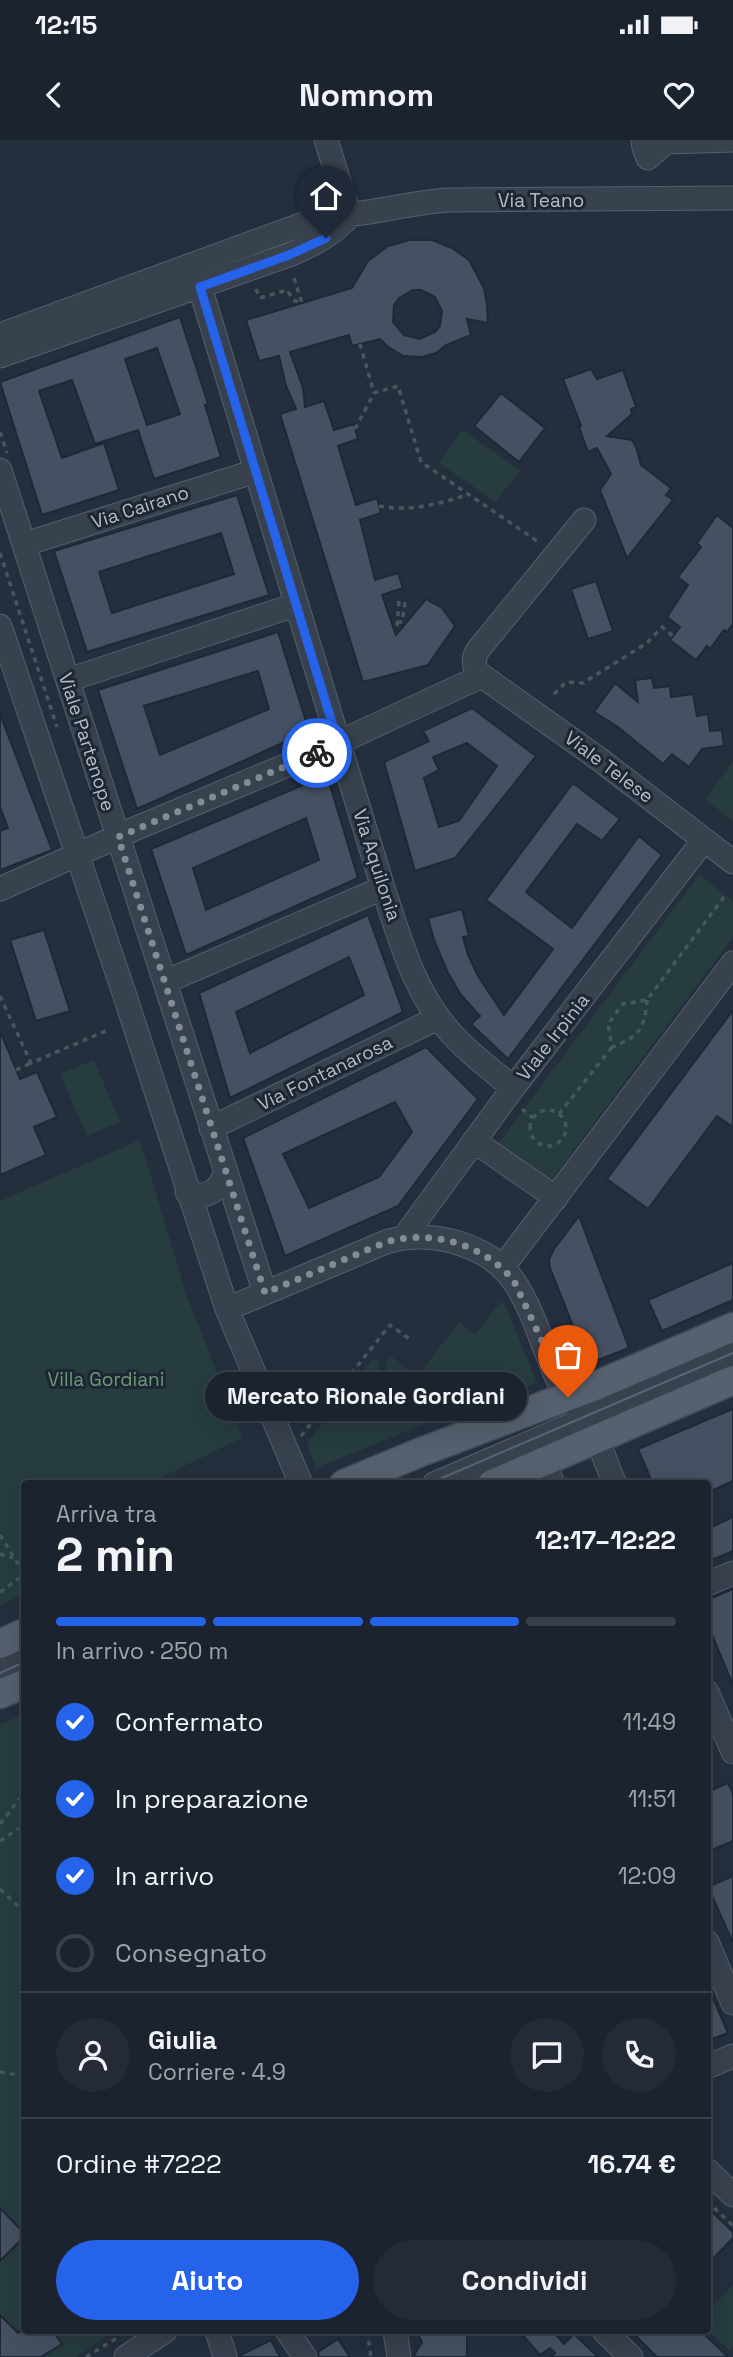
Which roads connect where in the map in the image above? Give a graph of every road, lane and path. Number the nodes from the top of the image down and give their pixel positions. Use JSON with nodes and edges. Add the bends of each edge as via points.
{"nodes":[{"id":1,"x":326,"y":140,"type":"edge"},
{"id":2,"x":643,"y":140,"type":"edge"},
{"id":3,"x":733,"y":140,"type":"edge"},
{"id":4,"x":668,"y":141,"type":"edge"},
{"id":5,"x":733,"y":198,"type":"edge"},
{"id":6,"x":351,"y":216,"type":"junction"},
{"id":7,"x":283,"y":231,"type":"junction"},
{"id":8,"x":291,"y":266,"type":"junction"},
{"id":9,"x":200,"y":287,"type":"junction"},
{"id":10,"x":256,"y":289,"type":"dead end"},
{"id":11,"x":0,"y":335,"type":"edge"},
{"id":12,"x":360,"y":344,"type":"dead end"},
{"id":13,"x":0,"y":356,"type":"edge"},
{"id":14,"x":374,"y":393,"type":"junction"},
{"id":15,"x":355,"y":429,"type":"dead end"},
{"id":16,"x":0,"y":432,"type":"edge"},
{"id":17,"x":4,"y":463,"type":"edge"},
{"id":18,"x":256,"y":471,"type":"junction"},
{"id":19,"x":469,"y":494,"type":"junction"},
{"id":20,"x":379,"y":506,"type":"dead end"},
{"id":21,"x":584,"y":520,"type":"dead end"},
{"id":22,"x":25,"y":544,"type":"junction"},
{"id":23,"x":0,"y":552,"type":"edge"},
{"id":24,"x":556,"y":554,"type":"junction"},
{"id":25,"x":399,"y":601,"type":"dead end"},
{"id":26,"x":405,"y":602,"type":"dead end"},
{"id":27,"x":295,"y":605,"type":"junction"},
{"id":28,"x":0,"y":626,"type":"edge"},
{"id":29,"x":673,"y":636,"type":"dead end"},
{"id":30,"x":42,"y":646,"type":"dead end"},
{"id":31,"x":32,"y":649,"type":"junction"},
{"id":32,"x":22,"y":653,"type":"dead end"},
{"id":33,"x":482,"y":676,"type":"junction"},
{"id":34,"x":68,"y":680,"type":"junction"},
{"id":35,"x":8,"y":682,"type":"edge"},
{"id":36,"x":554,"y":694,"type":"dead end"},
{"id":37,"x":57,"y":727,"type":"dead end"},
{"id":38,"x":338,"y":743,"type":"junction"},
{"id":39,"x":118,"y":837,"type":"junction"},
{"id":40,"x":704,"y":840,"type":"junction"},
{"id":41,"x":78,"y":855,"type":"junction"},
{"id":42,"x":733,"y":862,"type":"edge"},
{"id":43,"x":383,"y":888,"type":"junction"},
{"id":44,"x":0,"y":889,"type":"edge"},
{"id":45,"x":727,"y":893,"type":"dead end"},
{"id":46,"x":733,"y":963,"type":"edge"},
{"id":47,"x":164,"y":982,"type":"junction"},
{"id":48,"x":0,"y":996,"type":"edge"},
{"id":49,"x":647,"y":1000,"type":"junction"},
{"id":50,"x":438,"y":1018,"type":"junction"},
{"id":51,"x":108,"y":1030,"type":"dead end"},
{"id":52,"x":612,"y":1047,"type":"junction"},
{"id":53,"x":31,"y":1063,"type":"junction"},
{"id":54,"x":16,"y":1070,"type":"dead end"},
{"id":55,"x":518,"y":1098,"type":"junction"},
{"id":56,"x":559,"y":1114,"type":"junction"},
{"id":57,"x":533,"y":1118,"type":"junction"},
{"id":58,"x":211,"y":1128,"type":"junction"},
{"id":59,"x":474,"y":1141,"type":"junction"},
{"id":60,"x":225,"y":1173,"type":"junction"},
{"id":61,"x":187,"y":1192,"type":"junction"},
{"id":62,"x":556,"y":1198,"type":"junction"},
{"id":63,"x":405,"y":1236,"type":"junction"},
{"id":64,"x":502,"y":1268,"type":"junction"},
{"id":65,"x":265,"y":1293,"type":"junction"},
{"id":66,"x":227,"y":1309,"type":"junction"},
{"id":67,"x":733,"y":1327,"type":"edge"},
{"id":68,"x":411,"y":1340,"type":"dead end"},
{"id":69,"x":733,"y":1355,"type":"edge"},
{"id":70,"x":733,"y":1380,"type":"edge"},
{"id":71,"x":568,"y":1397,"type":"junction"},
{"id":72,"x":591,"y":1429,"type":"junction"},
{"id":73,"x":300,"y":1438,"type":"dead end"},
{"id":74,"x":549,"y":1473,"type":"edge"},
{"id":75,"x":299,"y":1480,"type":"edge"},
{"id":76,"x":354,"y":1480,"type":"edge"},
{"id":77,"x":446,"y":1480,"type":"edge"},
{"id":78,"x":513,"y":1480,"type":"edge"},
{"id":79,"x":613,"y":1480,"type":"edge"},
{"id":80,"x":0,"y":1535,"type":"edge"},
{"id":81,"x":0,"y":1554,"type":"edge"},
{"id":82,"x":15,"y":1559,"type":"junction"},
{"id":83,"x":21,"y":1569,"type":"edge"},
{"id":84,"x":733,"y":1573,"type":"edge"},
{"id":85,"x":21,"y":1576,"type":"edge"},
{"id":86,"x":711,"y":1582,"type":"edge"},
{"id":87,"x":0,"y":1592,"type":"edge"},
{"id":88,"x":21,"y":1634,"type":"edge"},
{"id":89,"x":0,"y":1644,"type":"edge"},
{"id":90,"x":21,"y":1661,"type":"edge"},
{"id":91,"x":0,"y":1670,"type":"edge"},
{"id":92,"x":21,"y":1685,"type":"edge"},
{"id":93,"x":0,"y":1694,"type":"edge"},
{"id":94,"x":713,"y":1722,"type":"edge"},
{"id":95,"x":733,"y":1752,"type":"edge"},
{"id":96,"x":21,"y":1797,"type":"edge"},
{"id":97,"x":0,"y":1824,"type":"edge"},
{"id":98,"x":21,"y":1827,"type":"edge"},
{"id":99,"x":0,"y":1841,"type":"edge"},
{"id":100,"x":0,"y":1889,"type":"edge"},
{"id":101,"x":21,"y":1909,"type":"edge"},
{"id":102,"x":711,"y":1951,"type":"edge"},
{"id":103,"x":733,"y":2003,"type":"edge"},
{"id":104,"x":733,"y":2056,"type":"edge"},
{"id":105,"x":711,"y":2065,"type":"edge"},
{"id":106,"x":0,"y":2072,"type":"edge"},
{"id":107,"x":21,"y":2076,"type":"edge"},
{"id":108,"x":711,"y":2174,"type":"edge"},
{"id":109,"x":733,"y":2195,"type":"edge"},
{"id":110,"x":711,"y":2205,"type":"edge"},
{"id":111,"x":733,"y":2226,"type":"edge"},
{"id":112,"x":160,"y":2334,"type":"edge"},
{"id":113,"x":218,"y":2334,"type":"edge"},
{"id":114,"x":289,"y":2334,"type":"edge"},
{"id":115,"x":367,"y":2334,"type":"edge"},
{"id":116,"x":395,"y":2334,"type":"edge"},
{"id":117,"x":607,"y":2334,"type":"edge"},
{"id":118,"x":134,"y":2350,"type":"edge"},
{"id":119,"x":86,"y":2357,"type":"edge"},
{"id":120,"x":225,"y":2357,"type":"edge"},
{"id":121,"x":305,"y":2357,"type":"edge"},
{"id":122,"x":371,"y":2357,"type":"edge"},
{"id":123,"x":399,"y":2357,"type":"edge"},
{"id":124,"x":631,"y":2357,"type":"edge"}],
"edges":[{"from":1,"to":6,"type":"street"},
{"from":2,"to":4,"type":"street","via":[[648,159]]},
{"from":3,"to":4,"type":"street"},
{"from":5,"to":6,"type":"street","name":"Via Teano","via":[[450,200]]},
{"from":6,"to":7,"type":"street","name":"Via Teano","via":[[325,216]]},
{"from":6,"to":8,"type":"street","name":"Via Teano"},
{"from":7,"to":8,"type":"street","via":[[294,240]]},
{"from":7,"to":11,"type":"street","name":"Via Teano"},
{"from":8,"to":9,"type":"street","name":"Via Teano"},
{"from":8,"to":10,"type":"path","via":[[302,303],[293,300],[287,290],[260,298]]},
{"from":9,"to":13,"type":"street","name":"Via Teano"},
{"from":9,"to":18,"type":"street","name":"Via Aquilonia"},
{"from":12,"to":14,"type":"path"},
{"from":14,"to":15,"type":"path"},
{"from":14,"to":19,"type":"path","via":[[398,386],[421,462]]},
{"from":16,"to":17,"type":"path"},
{"from":17,"to":22,"type":"street","name":"Viale Partenope"},
{"from":18,"to":22,"type":"street","name":"Via Cairano"},
{"from":18,"to":27,"type":"street","name":"Via Aquilonia"},
{"from":19,"to":20,"type":"path","via":[[396,509]]},
{"from":19,"to":24,"type":"path"},
{"from":21,"to":24,"type":"street"},
{"from":22,"to":34,"type":"street","name":"Viale Partenope"},
{"from":23,"to":31,"type":"path"},
{"from":24,"to":33,"type":"street","via":[[476,652],[474,662]]},
{"from":25,"to":26,"type":"path","via":[[397,624],[402,622]]},
{"from":27,"to":34,"type":"street"},
{"from":27,"to":38,"type":"street","name":"Via Aquilonia"},
{"from":28,"to":35,"type":"street"},
{"from":29,"to":36,"type":"path","via":[[662,627],[647,643],[583,683],[566,682]]},
{"from":30,"to":31,"type":"path"},
{"from":31,"to":32,"type":"path"},
{"from":31,"to":37,"type":"path"},
{"from":33,"to":38,"type":"street"},
{"from":33,"to":40,"type":"street","name":"Viale Telese","via":[[599,758]]},
{"from":34,"to":39,"type":"street","name":"Viale Partenope"},
{"from":35,"to":41,"type":"street"},
{"from":38,"to":39,"type":"street"},
{"from":38,"to":43,"type":"street","name":"Via Aquilonia"},
{"from":39,"to":41,"type":"street"},
{"from":39,"to":47,"type":"street","name":"Viale Partenope"},
{"from":40,"to":42,"type":"street","name":"Viale Telese"},
{"from":40,"to":55,"type":"street","name":"Viale Irpinia"},
{"from":41,"to":44,"type":"street"},
{"from":41,"to":61,"type":"street"},
{"from":43,"to":47,"type":"street"},
{"from":43,"to":50,"type":"street","name":"Via Aquilonia","via":[[417,982]]},
{"from":45,"to":49,"type":"path"},
{"from":46,"to":62,"type":"street"},
{"from":47,"to":58,"type":"street","name":"Viale Partenope"},
{"from":48,"to":53,"type":"path"},
{"from":49,"to":52,"type":"path","via":[[645,1021],[632,1039]]},
{"from":49,"to":52,"type":"path","via":[[623,1004],[608,1024]]},
{"from":50,"to":55,"type":"street","name":"Via Aquilonia"},
{"from":50,"to":58,"type":"street","name":"Via Fontanarosa"},
{"from":51,"to":53,"type":"path"},
{"from":52,"to":56,"type":"path"},
{"from":53,"to":54,"type":"path"},
{"from":55,"to":57,"type":"path"},
{"from":55,"to":59,"type":"street","name":"Viale Irpinia"},
{"from":56,"to":57,"type":"path","via":[[548,1110]]},
{"from":56,"to":57,"type":"path","via":[[566,1124],[564,1137],[549,1146],[533,1139]]},
{"from":58,"to":60,"type":"street","name":"Viale Partenope"},
{"from":59,"to":62,"type":"street"},
{"from":59,"to":63,"type":"street","name":"Viale Irpinia"},
{"from":60,"to":61,"type":"street","via":[[210,1193]]},
{"from":60,"to":65,"type":"street","name":"Viale Partenope"},
{"from":61,"to":66,"type":"street"},
{"from":62,"to":64,"type":"street"},
{"from":63,"to":64,"type":"street","via":[[464,1245]]},
{"from":63,"to":65,"type":"street"},
{"from":64,"to":71,"type":"street","via":[[522,1294]]},
{"from":65,"to":66,"type":"street"},
{"from":66,"to":75,"type":"street"},
{"from":67,"to":71,"type":"main road"},
{"from":68,"to":73,"type":"path","via":[[390,1325]]},
{"from":69,"to":72,"type":"street"},
{"from":70,"to":72,"type":"main road"},
{"from":71,"to":72,"type":"street"},
{"from":71,"to":76,"type":"main road"},
{"from":72,"to":74,"type":"main road"},
{"from":72,"to":77,"type":"street"},
{"from":72,"to":79,"type":"street"},
{"from":74,"to":78,"type":"main road"},
{"from":80,"to":82,"type":"path"},
{"from":81,"to":82,"type":"path"},
{"from":82,"to":83,"type":"path"},
{"from":84,"to":86,"type":"street"},
{"from":85,"to":87,"type":"path"},
{"from":88,"to":89,"type":"main road"},
{"from":90,"to":91,"type":"street"},
{"from":92,"to":93,"type":"main road"},
{"from":94,"to":95,"type":"street"},
{"from":96,"to":97,"type":"path"},
{"from":98,"to":99,"type":"path"},
{"from":100,"to":101,"type":"path"},
{"from":102,"to":103,"type":"street"},
{"from":104,"to":105,"type":"street"},
{"from":106,"to":107,"type":"path"},
{"from":108,"to":109,"type":"street"},
{"from":110,"to":111,"type":"path"},
{"from":112,"to":118,"type":"street"},
{"from":113,"to":120,"type":"street"},
{"from":114,"to":121,"type":"street"},
{"from":115,"to":122,"type":"path"},
{"from":116,"to":123,"type":"street"},
{"from":117,"to":124,"type":"street"},
{"from":118,"to":119,"type":"path"}]}
